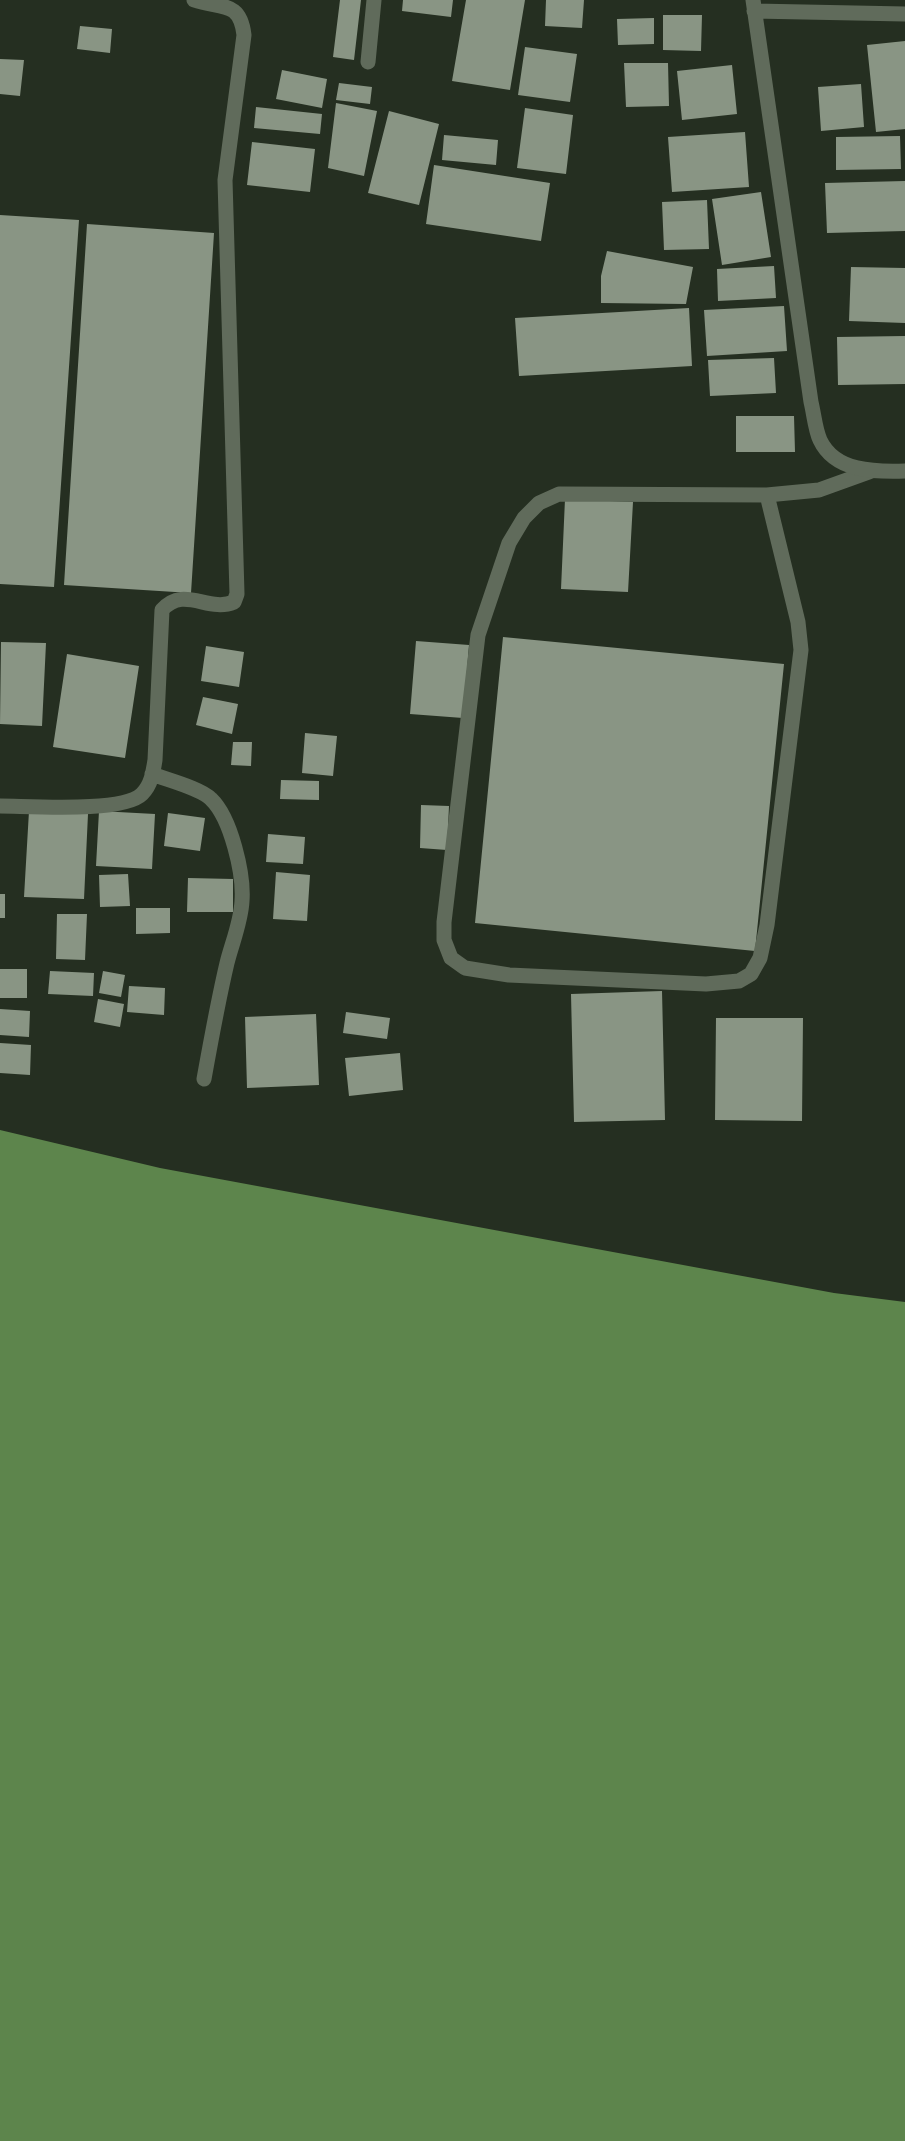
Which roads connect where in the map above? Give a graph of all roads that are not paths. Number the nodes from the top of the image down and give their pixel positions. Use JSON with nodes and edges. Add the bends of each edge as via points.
{"nodes":[{"id":1,"x":194,"y":0,"type":"edge"},
{"id":2,"x":374,"y":0,"type":"edge"},
{"id":3,"x":753,"y":6,"type":"edge"},
{"id":4,"x":905,"y":14,"type":"edge"},
{"id":5,"x":369,"y":62,"type":"dead end"},
{"id":6,"x":905,"y":471,"type":"edge"},
{"id":7,"x":869,"y":472,"type":"junction"},
{"id":8,"x":767,"y":495,"type":"junction"},
{"id":9,"x":152,"y":774,"type":"junction"},
{"id":10,"x":0,"y":806,"type":"edge"},
{"id":11,"x":204,"y":1079,"type":"dead end"}],
"edges":[{"from":1,"to":9,"type":"street","via":[[228,5],[237,11],[244,34],[225,180],[238,583],[234,602],[227,605],[184,598],[162,610]]},
{"from":2,"to":5,"type":"street"},
{"from":3,"to":4,"type":"street"},
{"from":3,"to":7,"type":"street","via":[[811,402],[821,441],[840,461]]},
{"from":6,"to":7,"type":"street"},
{"from":7,"to":8,"type":"street","via":[[819,490]]},
{"from":8,"to":8,"type":"street","via":[[798,622],[801,650],[767,925],[760,958],[751,974],[739,981],[706,984],[509,975],[465,968],[451,958],[444,940],[444,922],[473,662],[509,543],[524,518],[539,503],[559,494]]},
{"from":9,"to":10,"type":"street","via":[[141,795],[126,804]]},
{"from":9,"to":11,"type":"street","via":[[210,797],[232,834],[236,856],[243,898],[241,916],[223,980]]}]}
